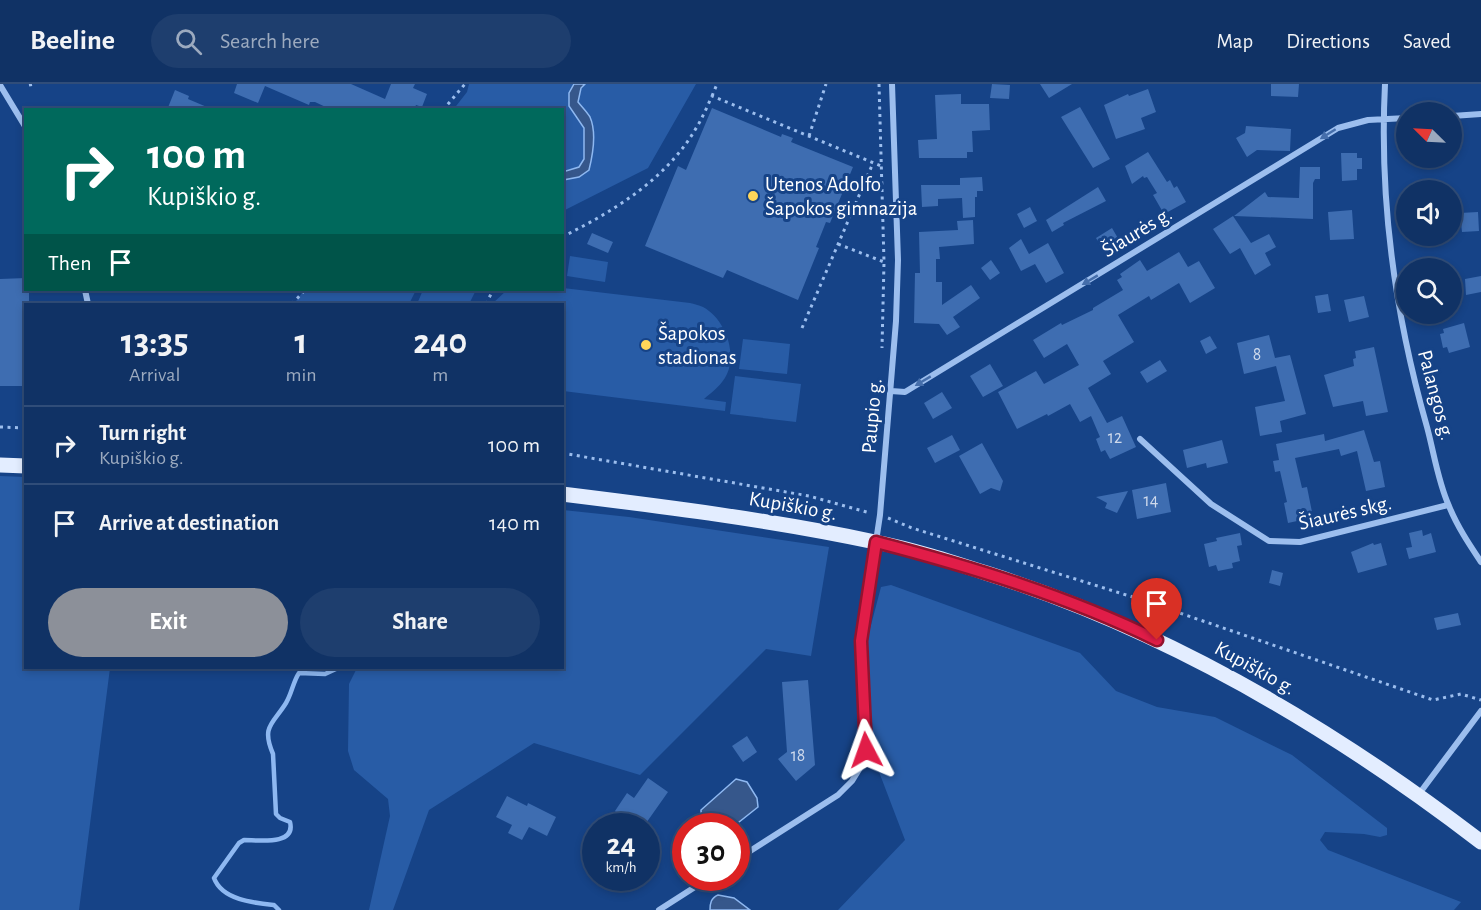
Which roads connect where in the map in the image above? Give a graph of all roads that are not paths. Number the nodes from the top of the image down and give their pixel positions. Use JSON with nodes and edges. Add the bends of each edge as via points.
{"nodes":[{"id":1,"x":892,"y":84,"type":"edge"},
{"id":2,"x":1385,"y":84,"type":"edge"},
{"id":3,"x":0,"y":85,"type":"edge"},
{"id":4,"x":1481,"y":114,"type":"edge"},
{"id":5,"x":1462,"y":115,"type":"edge"},
{"id":6,"x":1396,"y":118,"type":"edge"},
{"id":7,"x":1383,"y":119,"type":"junction"},
{"id":8,"x":24,"y":125,"type":"edge"},
{"id":9,"x":891,"y":392,"type":"junction"},
{"id":10,"x":1140,"y":439,"type":"dead end"},
{"id":11,"x":0,"y":465,"type":"edge"},
{"id":12,"x":24,"y":466,"type":"edge"},
{"id":13,"x":564,"y":494,"type":"edge"},
{"id":14,"x":1448,"y":505,"type":"junction"},
{"id":15,"x":876,"y":542,"type":"junction"},
{"id":16,"x":1481,"y":562,"type":"edge"},
{"id":17,"x":1481,"y":711,"type":"edge"},
{"id":18,"x":1478,"y":720,"type":"edge"},
{"id":19,"x":1419,"y":794,"type":"junction"},
{"id":20,"x":1481,"y":842,"type":"edge"},
{"id":21,"x":750,"y":851,"type":"edge"},
{"id":22,"x":689,"y":891,"type":"edge"},
{"id":23,"x":659,"y":910,"type":"edge"}],
"edges":[{"from":1,"to":9,"type":"street","name":"Paupio g.","via":[[898,260]]},
{"from":2,"to":7,"type":"street","name":"Palangos g."},
{"from":3,"to":8,"type":"street"},
{"from":4,"to":5,"type":"street"},
{"from":6,"to":7,"type":"street","name":"Šiaurės g."},
{"from":7,"to":9,"type":"street","name":"Šiaurės g.","one_way":true,"via":[[1338,128],[905,392]]},
{"from":7,"to":14,"type":"street","name":"Palangos g.","via":[[1385,193],[1396,297],[1414,384]]},
{"from":9,"to":15,"type":"street","name":"Paupio g."},
{"from":10,"to":14,"type":"street","name":"Šiaurės skg.","via":[[1211,504],[1269,541],[1300,542]]},
{"from":11,"to":12,"type":"main road"},
{"from":13,"to":15,"type":"main road","name":"Kupiškio g.","via":[[699,511]]},
{"from":14,"to":16,"type":"street","name":"Palangos g."},
{"from":15,"to":19,"type":"main road","name":"Kupiškio g.","via":[[1014,582],[1138,631],[1259,693]]},
{"from":15,"to":21,"type":"street","name":"Paupio g.","via":[[861,641],[866,750],[860,768],[838,795]]},
{"from":17,"to":18,"type":"street"},
{"from":18,"to":19,"type":"street"},
{"from":19,"to":20,"type":"main road","name":"Kupiškio g."},
{"from":22,"to":23,"type":"street"}]}
